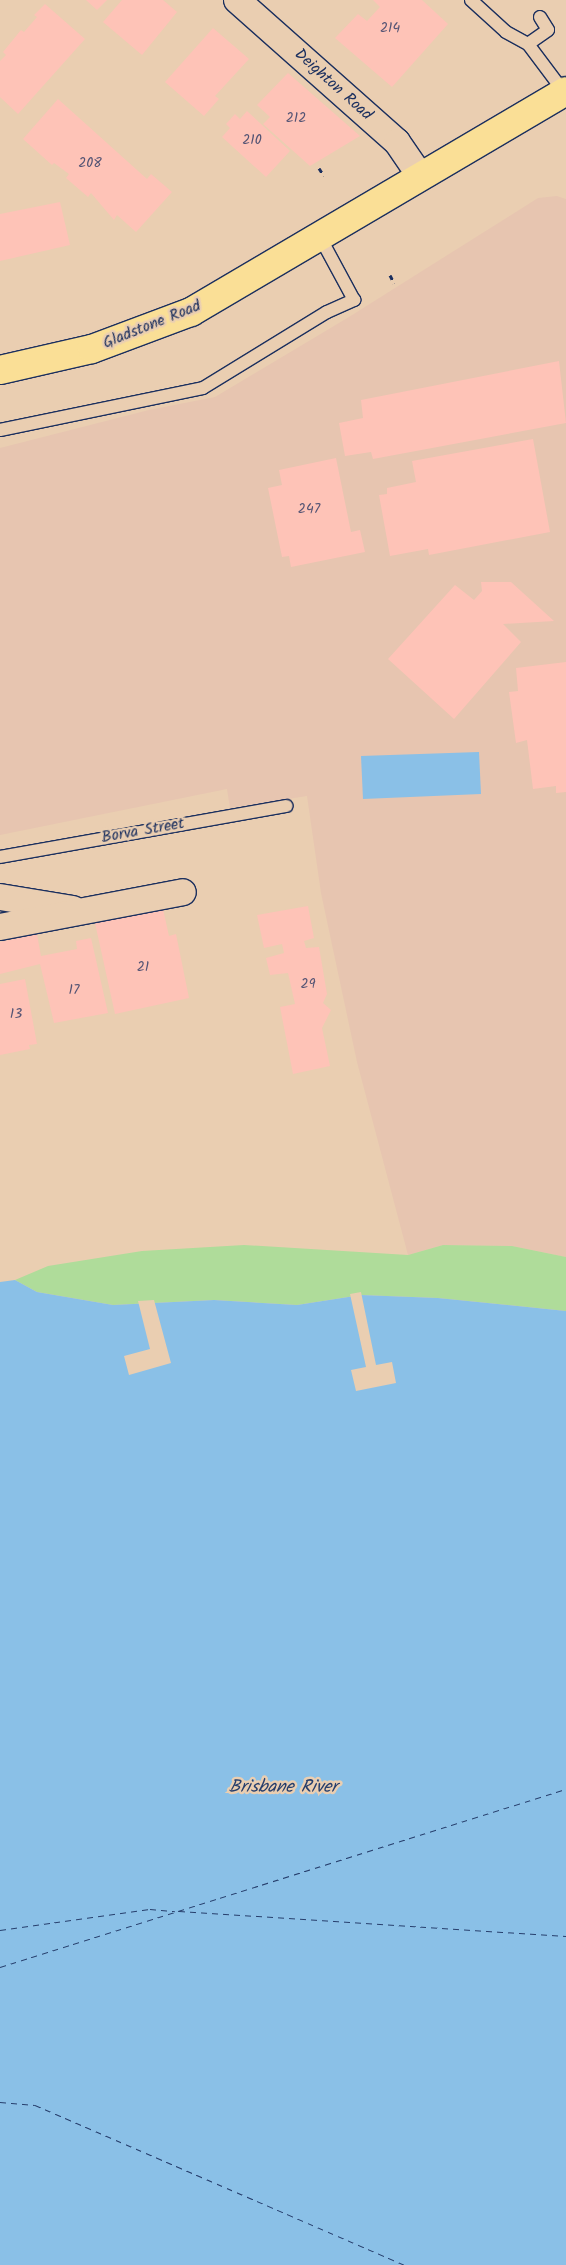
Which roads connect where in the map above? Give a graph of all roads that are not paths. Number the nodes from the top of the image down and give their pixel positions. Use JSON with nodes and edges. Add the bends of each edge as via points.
{"nodes":[{"id":1,"x":237,"y":0,"type":"edge"},
{"id":2,"x":471,"y":0,"type":"edge"},
{"id":3,"x":540,"y":17,"type":"dead end"},
{"id":4,"x":528,"y":44,"type":"junction"},
{"id":5,"x":565,"y":92,"type":"edge"},
{"id":6,"x":421,"y":177,"type":"junction"},
{"id":7,"x":320,"y":237,"type":"junction"},
{"id":8,"x":0,"y":370,"type":"edge"},
{"id":9,"x":0,"y":430,"type":"edge"},
{"id":10,"x":287,"y":806,"type":"dead end"},
{"id":11,"x":0,"y":857,"type":"edge"},
{"id":12,"x":183,"y":892,"type":"dead end"},
{"id":13,"x":0,"y":897,"type":"edge"},
{"id":14,"x":82,"y":912,"type":"junction"},
{"id":15,"x":0,"y":927,"type":"edge"}],
"edges":[{"from":1,"to":6,"type":"street","name":"Deighton Road","via":[[396,142]]},
{"from":2,"to":4,"type":"lane","via":[[506,32]]},
{"from":3,"to":4,"type":"lane","via":[[548,30]]},
{"from":4,"to":5,"type":"lane"},
{"from":5,"to":6,"type":"main road","name":"Gladstone Road"},
{"from":6,"to":7,"type":"main road","name":"Gladstone Road"},
{"from":7,"to":8,"type":"main road","name":"Gladstone Road","via":[[191,312],[92,349]]},
{"from":7,"to":9,"type":"lane","via":[[354,300],[327,312],[202,388]]},
{"from":10,"to":11,"type":"lane","name":"Borva Street"},
{"from":12,"to":14,"type":"street"},
{"from":13,"to":14,"type":"street"},
{"from":14,"to":15,"type":"street"}]}
